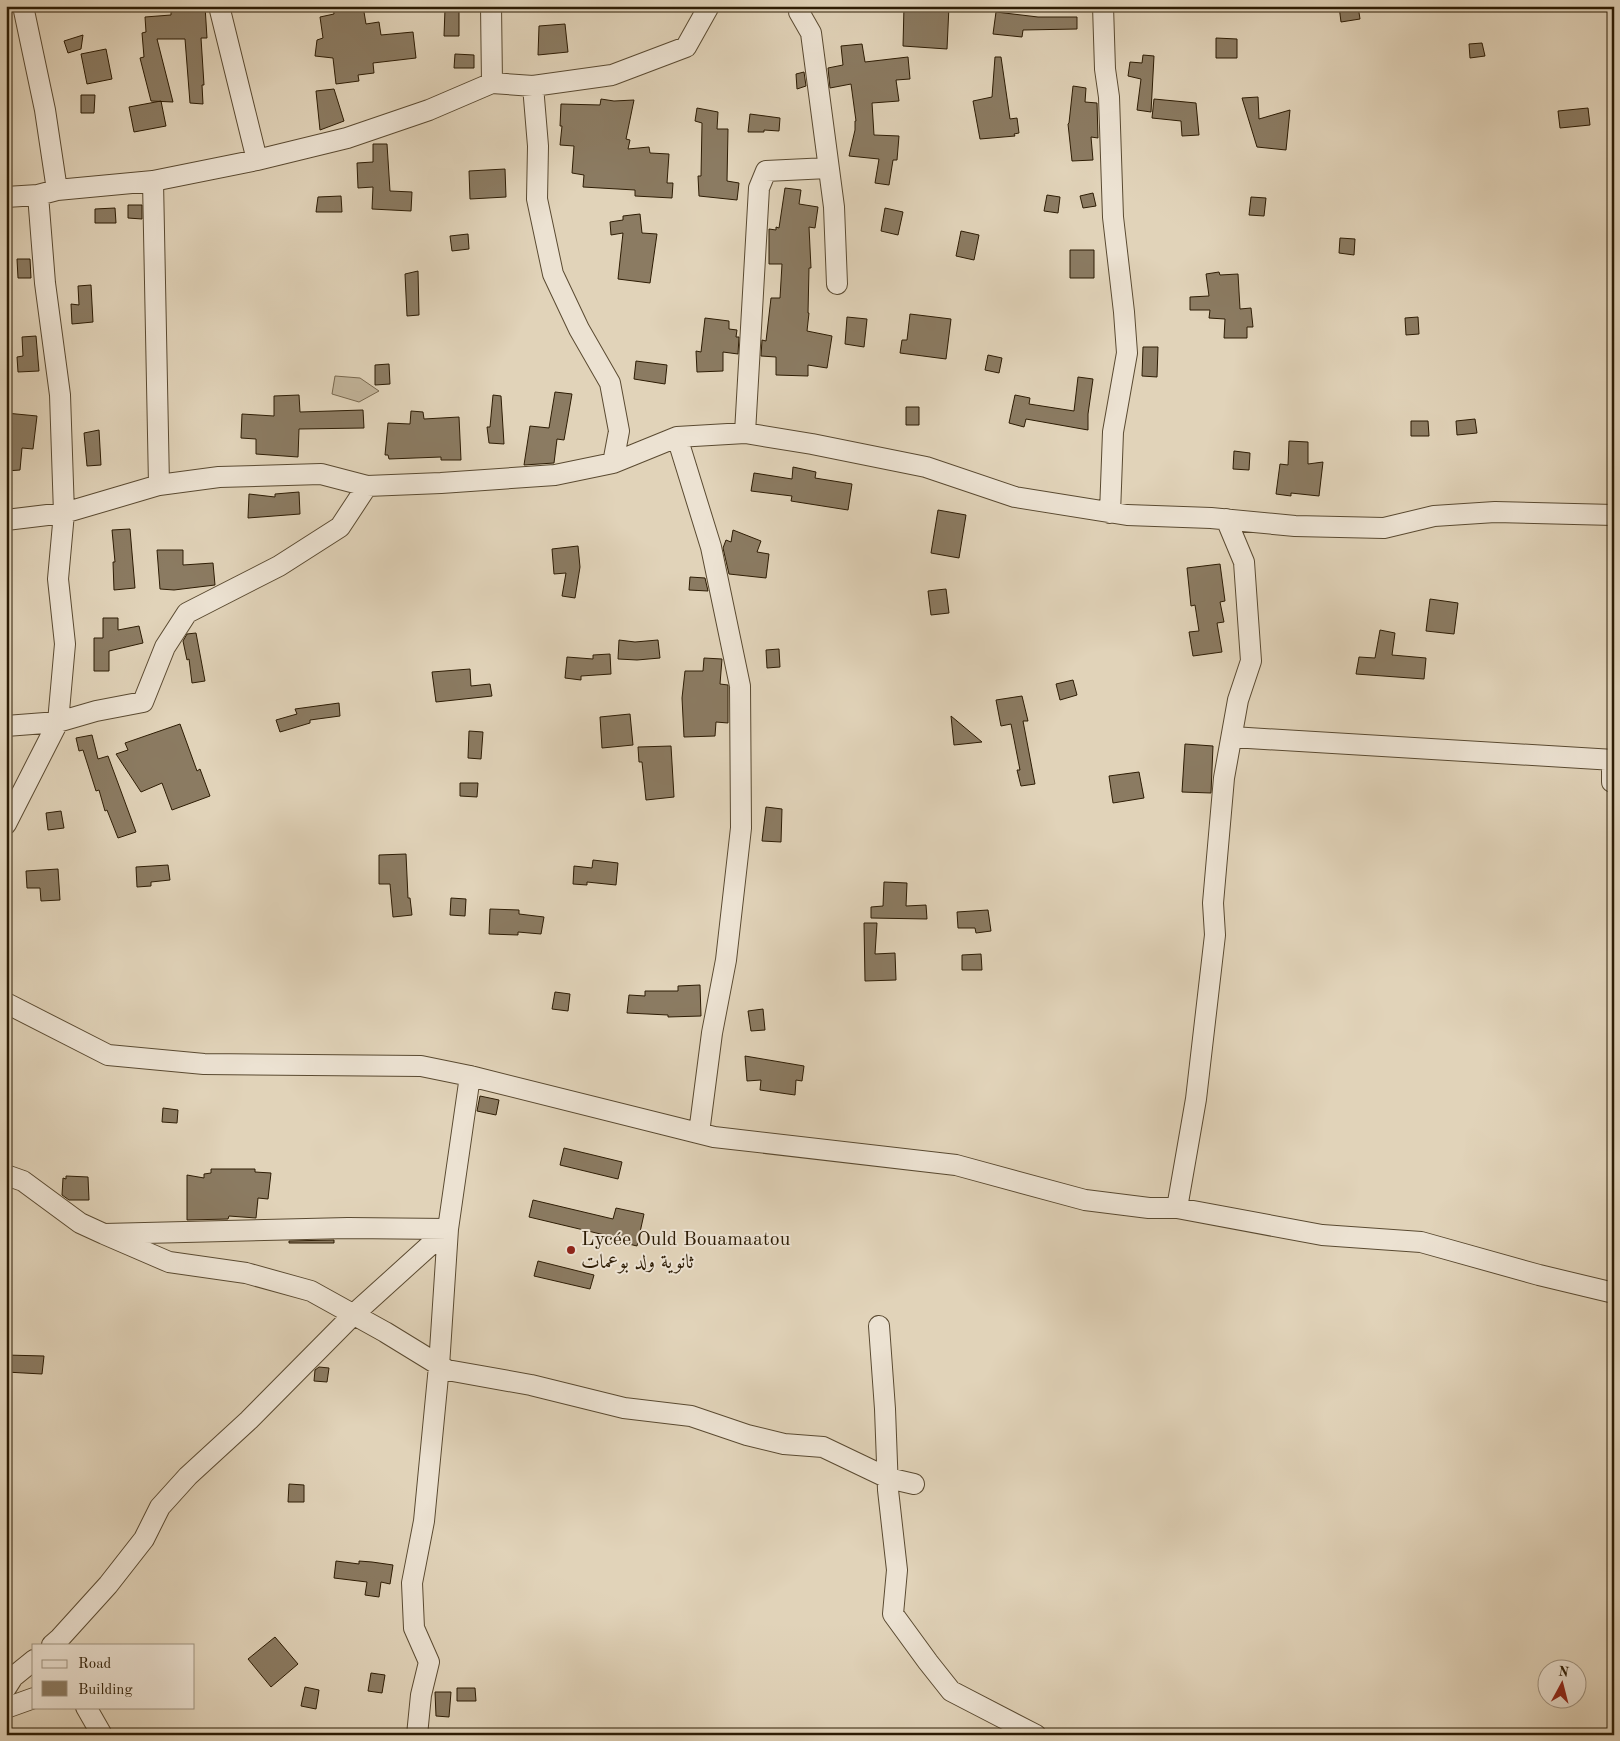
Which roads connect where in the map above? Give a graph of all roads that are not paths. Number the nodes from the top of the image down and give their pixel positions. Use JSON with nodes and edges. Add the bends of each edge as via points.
{"nodes":[{"id":1,"x":22,"y":6,"type":"edge"},
{"id":2,"x":219,"y":6,"type":"edge"},
{"id":3,"x":490,"y":6,"type":"edge"},
{"id":4,"x":709,"y":6,"type":"edge"},
{"id":5,"x":799,"y":6,"type":"edge"},
{"id":6,"x":1103,"y":6,"type":"edge"},
{"id":7,"x":6,"y":8,"type":"edge"},
{"id":8,"x":492,"y":83,"type":"junction"},
{"id":9,"x":533,"y":86,"type":"junction"},
{"id":10,"x":257,"y":160,"type":"junction"},
{"id":11,"x":828,"y":168,"type":"junction"},
{"id":12,"x":153,"y":181,"type":"junction"},
{"id":13,"x":57,"y":190,"type":"junction"},
{"id":14,"x":38,"y":195,"type":"junction"},
{"id":15,"x":6,"y":196,"type":"edge"},
{"id":16,"x":837,"y":284,"type":"dead end"},
{"id":17,"x":745,"y":433,"type":"junction"},
{"id":18,"x":677,"y":437,"type":"junction"},
{"id":19,"x":613,"y":463,"type":"junction"},
{"id":20,"x":159,"y":484,"type":"junction"},
{"id":21,"x":367,"y":486,"type":"junction"},
{"id":22,"x":64,"y":513,"type":"junction"},
{"id":23,"x":1110,"y":513,"type":"junction"},
{"id":24,"x":1614,"y":515,"type":"edge"},
{"id":25,"x":1226,"y":519,"type":"junction"},
{"id":26,"x":6,"y":520,"type":"edge"},
{"id":27,"x":58,"y":722,"type":"junction"},
{"id":28,"x":6,"y":726,"type":"edge"},
{"id":29,"x":1232,"y":737,"type":"junction"},
{"id":30,"x":1613,"y":760,"type":"edge"},
{"id":31,"x":1614,"y":784,"type":"edge"},
{"id":32,"x":6,"y":824,"type":"edge"},
{"id":33,"x":6,"y":1003,"type":"edge"},
{"id":34,"x":470,"y":1076,"type":"junction"},
{"id":35,"x":699,"y":1133,"type":"junction"},
{"id":36,"x":6,"y":1175,"type":"edge"},
{"id":37,"x":1178,"y":1208,"type":"junction"},
{"id":38,"x":448,"y":1229,"type":"junction"},
{"id":39,"x":104,"y":1234,"type":"junction"},
{"id":40,"x":1614,"y":1293,"type":"edge"},
{"id":41,"x":354,"y":1314,"type":"junction"},
{"id":42,"x":879,"y":1326,"type":"dead end"},
{"id":43,"x":439,"y":1366,"type":"junction"},
{"id":44,"x":888,"y":1478,"type":"junction"},
{"id":45,"x":914,"y":1484,"type":"dead end"},
{"id":46,"x":53,"y":1644,"type":"edge"},
{"id":47,"x":32,"y":1662,"type":"edge"},
{"id":48,"x":6,"y":1688,"type":"edge"},
{"id":49,"x":32,"y":1699,"type":"edge"},
{"id":50,"x":6,"y":1708,"type":"edge"},
{"id":51,"x":87,"y":1708,"type":"edge"},
{"id":52,"x":102,"y":1735,"type":"edge"},
{"id":53,"x":416,"y":1735,"type":"edge"},
{"id":54,"x":1036,"y":1735,"type":"edge"}],
"edges":[{"from":1,"to":7,"type":"street"},
{"from":1,"to":13,"type":"street","via":[[45,110]]},
{"from":2,"to":10,"type":"street"},
{"from":3,"to":8,"type":"street"},
{"from":4,"to":9,"type":"street","via":[[686,47],[612,75]]},
{"from":5,"to":11,"type":"street","via":[[811,33]]},
{"from":6,"to":23,"type":"street","via":[[1113,217],[1127,353],[1113,432]]},
{"from":8,"to":9,"type":"street"},
{"from":8,"to":10,"type":"street","via":[[429,110],[356,134]]},
{"from":9,"to":19,"type":"street","via":[[538,146],[537,199],[553,274],[610,383],[619,431]]},
{"from":10,"to":12,"type":"street"},
{"from":11,"to":16,"type":"street","via":[[834,206]]},
{"from":11,"to":17,"type":"street","via":[[766,171],[759,188]]},
{"from":12,"to":13,"type":"street"},
{"from":12,"to":20,"type":"street"},
{"from":13,"to":14,"type":"street"},
{"from":14,"to":15,"type":"street"},
{"from":14,"to":22,"type":"street","via":[[45,283],[60,395]]},
{"from":17,"to":18,"type":"street"},
{"from":17,"to":23,"type":"street","via":[[926,467],[1015,497]]},
{"from":18,"to":19,"type":"street"},
{"from":18,"to":35,"type":"street","via":[[711,547],[740,686],[741,828],[726,960],[712,1033]]},
{"from":19,"to":21,"type":"street","via":[[555,475]]},
{"from":20,"to":21,"type":"street","via":[[220,477],[321,474]]},
{"from":20,"to":22,"type":"street"},
{"from":21,"to":27,"type":"street","via":[[340,527],[279,566],[187,613],[165,647],[143,702]]},
{"from":22,"to":26,"type":"street"},
{"from":22,"to":27,"type":"street","via":[[58,579],[65,644]]},
{"from":23,"to":25,"type":"street"},
{"from":24,"to":25,"type":"street","via":[[1495,512],[1434,516],[1384,528],[1295,526]]},
{"from":25,"to":29,"type":"street","via":[[1244,562],[1251,661],[1238,700]]},
{"from":27,"to":28,"type":"street"},
{"from":27,"to":32,"type":"street"},
{"from":29,"to":30,"type":"street"},
{"from":29,"to":37,"type":"street","via":[[1224,778],[1213,903],[1216,935],[1196,1099]]},
{"from":30,"to":31,"type":"street"},
{"from":33,"to":34,"type":"street","via":[[108,1055],[204,1064],[420,1066]]},
{"from":34,"to":35,"type":"street"},
{"from":34,"to":38,"type":"street"},
{"from":35,"to":37,"type":"street","via":[[956,1165],[1085,1200]]},
{"from":36,"to":39,"type":"street","via":[[23,1180],[80,1223]]},
{"from":37,"to":40,"type":"street","via":[[1322,1236],[1421,1242]]},
{"from":38,"to":39,"type":"street","via":[[338,1228]]},
{"from":38,"to":41,"type":"street"},
{"from":38,"to":43,"type":"street"},
{"from":39,"to":41,"type":"street","via":[[169,1262],[246,1273],[311,1291]]},
{"from":41,"to":43,"type":"street"},
{"from":41,"to":46,"type":"street","via":[[249,1420],[188,1476],[160,1507],[144,1540],[108,1585]]},
{"from":42,"to":44,"type":"street"},
{"from":43,"to":44,"type":"street","via":[[624,1408],[691,1416],[784,1444],[822,1446]]},
{"from":43,"to":53,"type":"street","via":[[424,1521],[412,1582],[414,1628],[429,1662]]},
{"from":44,"to":45,"type":"street"},
{"from":44,"to":54,"type":"street","via":[[897,1570],[893,1614],[951,1690]]},
{"from":47,"to":48,"type":"street","via":[[13,1677]]},
{"from":49,"to":50,"type":"street"},
{"from":51,"to":52,"type":"street"}]}
